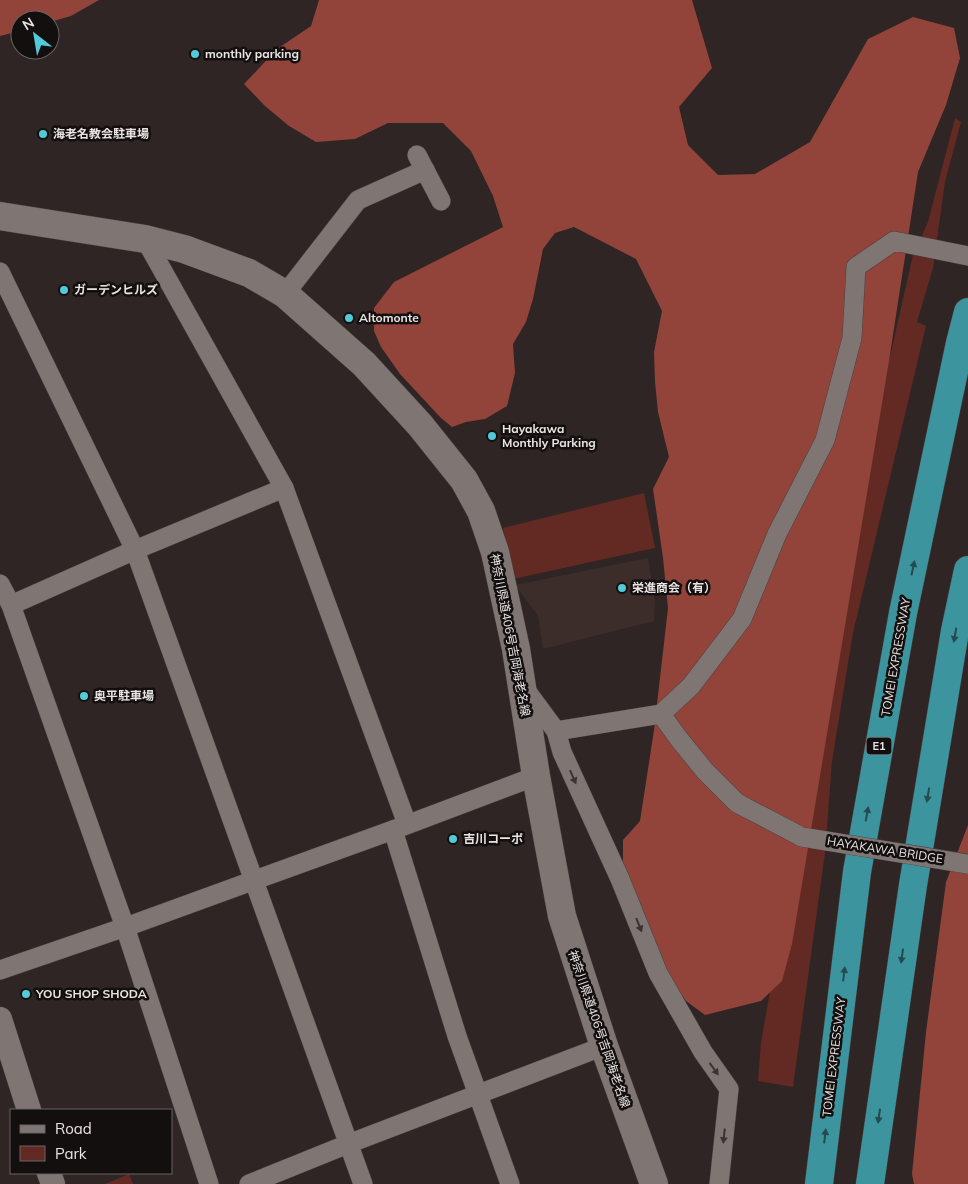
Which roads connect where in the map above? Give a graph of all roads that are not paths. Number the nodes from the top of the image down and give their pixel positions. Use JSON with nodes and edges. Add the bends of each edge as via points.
{"nodes":[{"id":1,"x":441,"y":202,"type":"dead end"},
{"id":2,"x":0,"y":216,"type":"edge"},
{"id":3,"x":145,"y":239,"type":"junction"},
{"id":4,"x":968,"y":256,"type":"edge"},
{"id":5,"x":0,"y":272,"type":"edge"},
{"id":6,"x":285,"y":294,"type":"junction"},
{"id":7,"x":968,"y":312,"type":"edge"},
{"id":8,"x":284,"y":488,"type":"junction"},
{"id":9,"x":135,"y":550,"type":"junction"},
{"id":10,"x":968,"y":570,"type":"edge"},
{"id":11,"x":0,"y":584,"type":"edge"},
{"id":12,"x":11,"y":605,"type":"junction"},
{"id":13,"x":522,"y":683,"type":"junction"},
{"id":14,"x":661,"y":714,"type":"junction"},
{"id":15,"x":556,"y":731,"type":"junction"},
{"id":16,"x":536,"y":776,"type":"junction"},
{"id":17,"x":400,"y":827,"type":"junction"},
{"id":18,"x":968,"y":864,"type":"edge"},
{"id":19,"x":254,"y":880,"type":"junction"},
{"id":20,"x":125,"y":927,"type":"junction"},
{"id":21,"x":0,"y":970,"type":"edge"},
{"id":22,"x":0,"y":1019,"type":"edge"},
{"id":23,"x":604,"y":1046,"type":"junction"},
{"id":24,"x":477,"y":1094,"type":"junction"},
{"id":25,"x":29,"y":1109,"type":"edge"},
{"id":26,"x":348,"y":1144,"type":"junction"},
{"id":27,"x":209,"y":1184,"type":"edge"},
{"id":28,"x":249,"y":1184,"type":"edge"},
{"id":29,"x":363,"y":1184,"type":"edge"},
{"id":30,"x":510,"y":1184,"type":"edge"},
{"id":31,"x":654,"y":1184,"type":"edge"},
{"id":32,"x":718,"y":1184,"type":"edge"},
{"id":33,"x":819,"y":1184,"type":"edge"},
{"id":34,"x":870,"y":1184,"type":"edge"}],
"edges":[{"from":1,"to":6,"type":"street","via":[[421,163],[358,200]]},
{"from":2,"to":3,"type":"main road","name":"神奈川県道406号吉岡海老名線"},
{"from":3,"to":6,"type":"main road","name":"神奈川県道406号吉岡海老名線","via":[[184,249],[249,273]]},
{"from":3,"to":8,"type":"street"},
{"from":4,"to":14,"type":"street","via":[[894,241],[856,267],[852,338],[825,440],[777,534],[742,619],[691,686]]},
{"from":5,"to":9,"type":"street"},
{"from":6,"to":13,"type":"main road","name":"神奈川県道406号吉岡海老名線","via":[[364,364],[420,425],[464,480],[481,511],[495,552]]},
{"from":33,"to":7,"type":"highway","name":"TOMEI EXPRESSWAY","number":"E1","one_way":true,"via":[[857,872],[903,613]]},
{"from":8,"to":9,"type":"street"},
{"from":8,"to":17,"type":"street"},
{"from":9,"to":12,"type":"street"},
{"from":9,"to":19,"type":"street"},
{"from":10,"to":34,"type":"highway","one_way":true,"via":[[913,885]]},
{"from":11,"to":12,"type":"street"},
{"from":12,"to":20,"type":"street"},
{"from":13,"to":15,"type":"street"},
{"from":13,"to":16,"type":"main road","name":"神奈川県道406号吉岡海老名線"},
{"from":14,"to":15,"type":"street"},
{"from":14,"to":18,"type":"street","name":"HAYAKAWA BRIDGE","bridge":true,"via":[[705,771],[737,803],[802,837]]},
{"from":15,"to":32,"type":"street","one_way":true,"via":[[562,752],[658,973],[703,1052],[729,1089]]},
{"from":16,"to":17,"type":"street"},
{"from":16,"to":23,"type":"main road","name":"神奈川県道406号吉岡海老名線","via":[[562,916]]},
{"from":17,"to":19,"type":"street"},
{"from":17,"to":24,"type":"street"},
{"from":19,"to":20,"type":"street"},
{"from":19,"to":26,"type":"street"},
{"from":20,"to":21,"type":"street"},
{"from":20,"to":27,"type":"street"},
{"from":22,"to":25,"type":"street"},
{"from":23,"to":24,"type":"street"},
{"from":23,"to":31,"type":"main road","name":"神奈川県道406号吉岡海老名線"},
{"from":24,"to":26,"type":"street"},
{"from":24,"to":30,"type":"street"},
{"from":26,"to":28,"type":"street"},
{"from":26,"to":29,"type":"street"}]}
